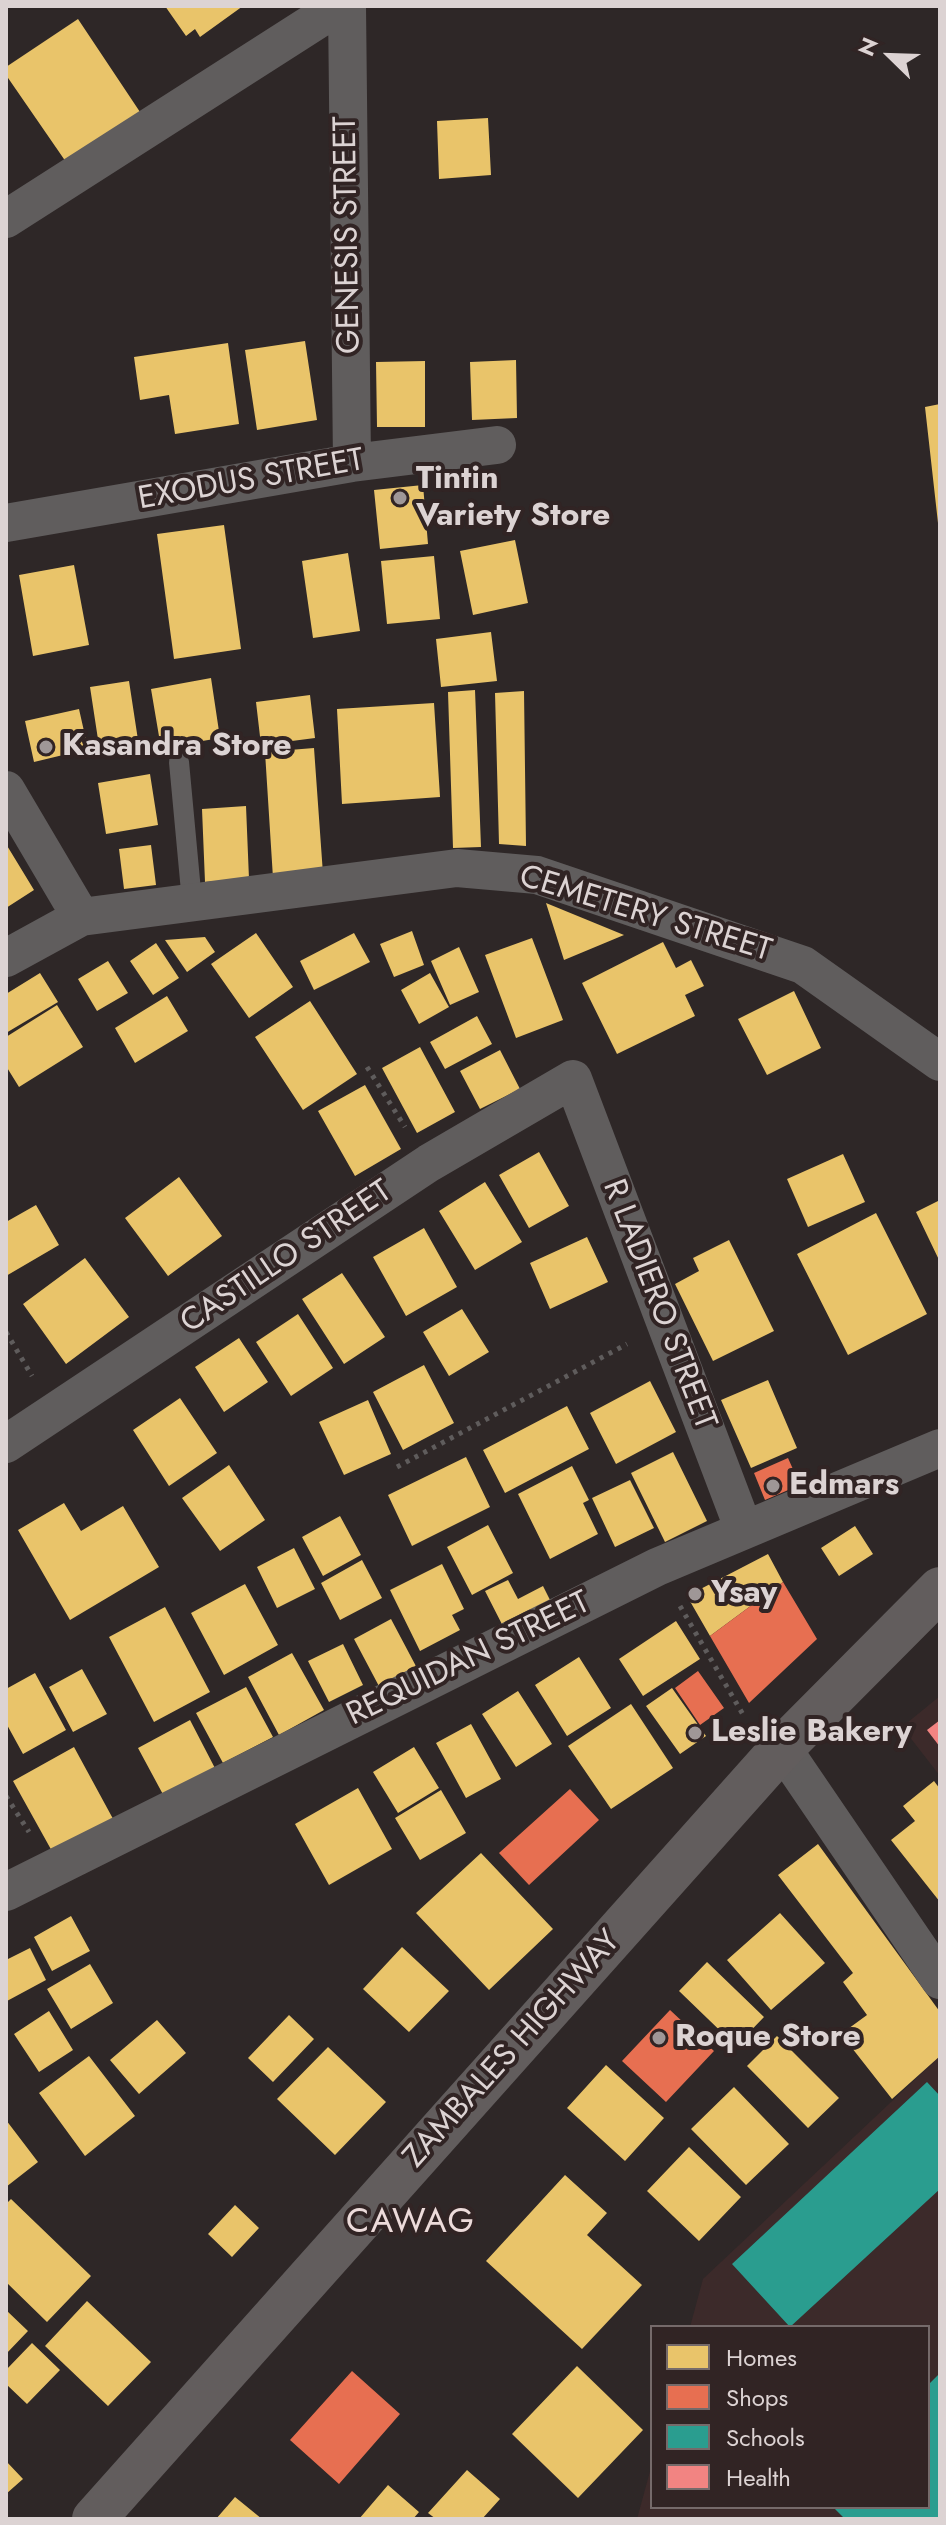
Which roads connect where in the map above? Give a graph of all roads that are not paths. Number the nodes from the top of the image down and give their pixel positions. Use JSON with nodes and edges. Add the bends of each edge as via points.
{"nodes":[{"id":1,"x":339,"y":6,"type":"edge"},
{"id":2,"x":347,"y":6,"type":"edge"},
{"id":3,"x":6,"y":219,"type":"edge"},
{"id":4,"x":497,"y":445,"type":"dead end"},
{"id":5,"x":352,"y":463,"type":"junction"},
{"id":6,"x":6,"y":523,"type":"edge"},
{"id":7,"x":179,"y":762,"type":"dead end"},
{"id":8,"x":6,"y":790,"type":"edge"},
{"id":9,"x":192,"y":902,"type":"junction"},
{"id":10,"x":81,"y":917,"type":"junction"},
{"id":11,"x":6,"y":958,"type":"edge"},
{"id":12,"x":940,"y":1062,"type":"edge"},
{"id":13,"x":573,"y":1079,"type":"joint"},
{"id":14,"x":6,"y":1444,"type":"edge"},
{"id":15,"x":940,"y":1448,"type":"edge"},
{"id":16,"x":744,"y":1530,"type":"junction"},
{"id":17,"x":940,"y":1589,"type":"edge"},
{"id":18,"x":776,"y":1755,"type":"junction"},
{"id":19,"x":6,"y":1892,"type":"edge"},
{"id":20,"x":940,"y":1980,"type":"edge"},
{"id":21,"x":94,"y":2519,"type":"edge"}],
"edges":[{"from":1,"to":3,"type":"street"},
{"from":2,"to":5,"type":"street","name":"GENESIS STREET"},
{"from":4,"to":5,"type":"street","name":"EXODUS STREET"},
{"from":5,"to":6,"type":"street","name":"EXODUS STREET"},
{"from":7,"to":9,"type":"lane"},
{"from":8,"to":10,"type":"street"},
{"from":9,"to":10,"type":"street","name":"CEMETERY STREET"},
{"from":9,"to":12,"type":"street","name":"CEMETERY STREET","via":[[457,868],[537,875],[803,965]]},
{"from":10,"to":11,"type":"street","name":"CEMETERY STREET"},
{"from":13,"to":14,"type":"street","name":"CASTILLO STREET","via":[[429,1163]]},
{"from":13,"to":16,"type":"street","name":"R LADIERO STREET"},
{"from":15,"to":16,"type":"street","name":"REQUIDAN STREET"},
{"from":16,"to":19,"type":"street","name":"REQUIDAN STREET","via":[[657,1567]]},
{"from":17,"to":18,"type":"main road","name":"ZAMBALES HIGHWAY"},
{"from":18,"to":20,"type":"street"},
{"from":18,"to":21,"type":"main road","name":"ZAMBALES HIGHWAY"}]}
